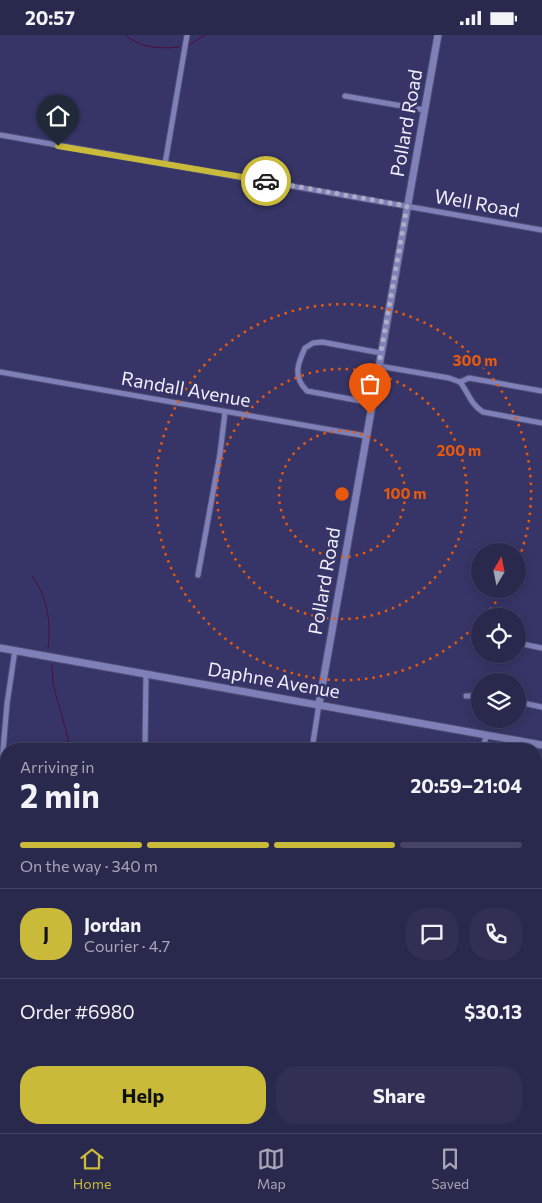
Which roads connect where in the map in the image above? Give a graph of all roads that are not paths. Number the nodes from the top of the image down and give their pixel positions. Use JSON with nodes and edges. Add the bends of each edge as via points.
{"nodes":[{"id":1,"x":187,"y":35,"type":"edge"},
{"id":2,"x":438,"y":35,"type":"edge"},
{"id":3,"x":345,"y":96,"type":"dead end"},
{"id":4,"x":424,"y":110,"type":"junction"},
{"id":5,"x":0,"y":135,"type":"edge"},
{"id":6,"x":165,"y":164,"type":"junction"},
{"id":7,"x":407,"y":206,"type":"junction"},
{"id":8,"x":542,"y":230,"type":"edge"},
{"id":9,"x":381,"y":353,"type":"junction"},
{"id":10,"x":379,"y":366,"type":"junction"},
{"id":11,"x":0,"y":372,"type":"edge"},
{"id":12,"x":460,"y":382,"type":"junction"},
{"id":13,"x":542,"y":391,"type":"edge"},
{"id":14,"x":372,"y":403,"type":"junction"},
{"id":15,"x":227,"y":412,"type":"junction"},
{"id":16,"x":542,"y":423,"type":"edge"},
{"id":17,"x":366,"y":436,"type":"junction"},
{"id":18,"x":198,"y":575,"type":"dead end"},
{"id":19,"x":526,"y":645,"type":"edge"},
{"id":20,"x":0,"y":648,"type":"edge"},
{"id":21,"x":542,"y":648,"type":"edge"},
{"id":22,"x":15,"y":650,"type":"junction"},
{"id":23,"x":146,"y":675,"type":"junction"},
{"id":24,"x":466,"y":696,"type":"dead end"},
{"id":25,"x":471,"y":696,"type":"edge"},
{"id":26,"x":319,"y":704,"type":"junction"},
{"id":27,"x":526,"y":704,"type":"edge"},
{"id":28,"x":542,"y":707,"type":"edge"},
{"id":29,"x":487,"y":735,"type":"junction"},
{"id":30,"x":4,"y":743,"type":"edge"},
{"id":31,"x":145,"y":743,"type":"edge"},
{"id":32,"x":313,"y":743,"type":"edge"},
{"id":33,"x":485,"y":743,"type":"edge"},
{"id":34,"x":531,"y":743,"type":"edge"}],
"edges":[{"from":1,"to":6,"type":"street"},
{"from":2,"to":4,"type":"street","name":"Pollard Road"},
{"from":3,"to":4,"type":"street"},
{"from":4,"to":7,"type":"street","name":"Pollard Road"},
{"from":5,"to":6,"type":"street","name":"Well Road"},
{"from":6,"to":7,"type":"street","name":"Well Road"},
{"from":7,"to":8,"type":"street","name":"Well Road"},
{"from":7,"to":9,"type":"street","name":"Pollard Road"},
{"from":9,"to":10,"type":"street","name":"Pollard Road"},
{"from":9,"to":14,"type":"street","via":[[318,342],[305,348],[298,367],[299,383],[307,391]]},
{"from":10,"to":12,"type":"street"},
{"from":10,"to":14,"type":"street","name":"Pollard Road"},
{"from":11,"to":15,"type":"street","name":"Randall Avenue"},
{"from":12,"to":13,"type":"street","via":[[469,378]]},
{"from":12,"to":16,"type":"street","via":[[476,408],[483,412]]},
{"from":14,"to":17,"type":"street","name":"Pollard Road"},
{"from":15,"to":17,"type":"street","name":"Randall Avenue"},
{"from":15,"to":18,"type":"street"},
{"from":17,"to":26,"type":"street","name":"Pollard Road"},
{"from":19,"to":21,"type":"street"},
{"from":20,"to":22,"type":"street","name":"Daphne Avenue"},
{"from":22,"to":23,"type":"street","name":"Daphne Avenue"},
{"from":22,"to":30,"type":"street"},
{"from":23,"to":26,"type":"street","name":"Daphne Avenue"},
{"from":23,"to":31,"type":"street"},
{"from":24,"to":25,"type":"street"},
{"from":26,"to":29,"type":"street","name":"Daphne Avenue"},
{"from":26,"to":32,"type":"street","name":"Pollard Road"},
{"from":27,"to":28,"type":"street"},
{"from":29,"to":33,"type":"street"},
{"from":29,"to":34,"type":"street","name":"Daphne Avenue"}]}
